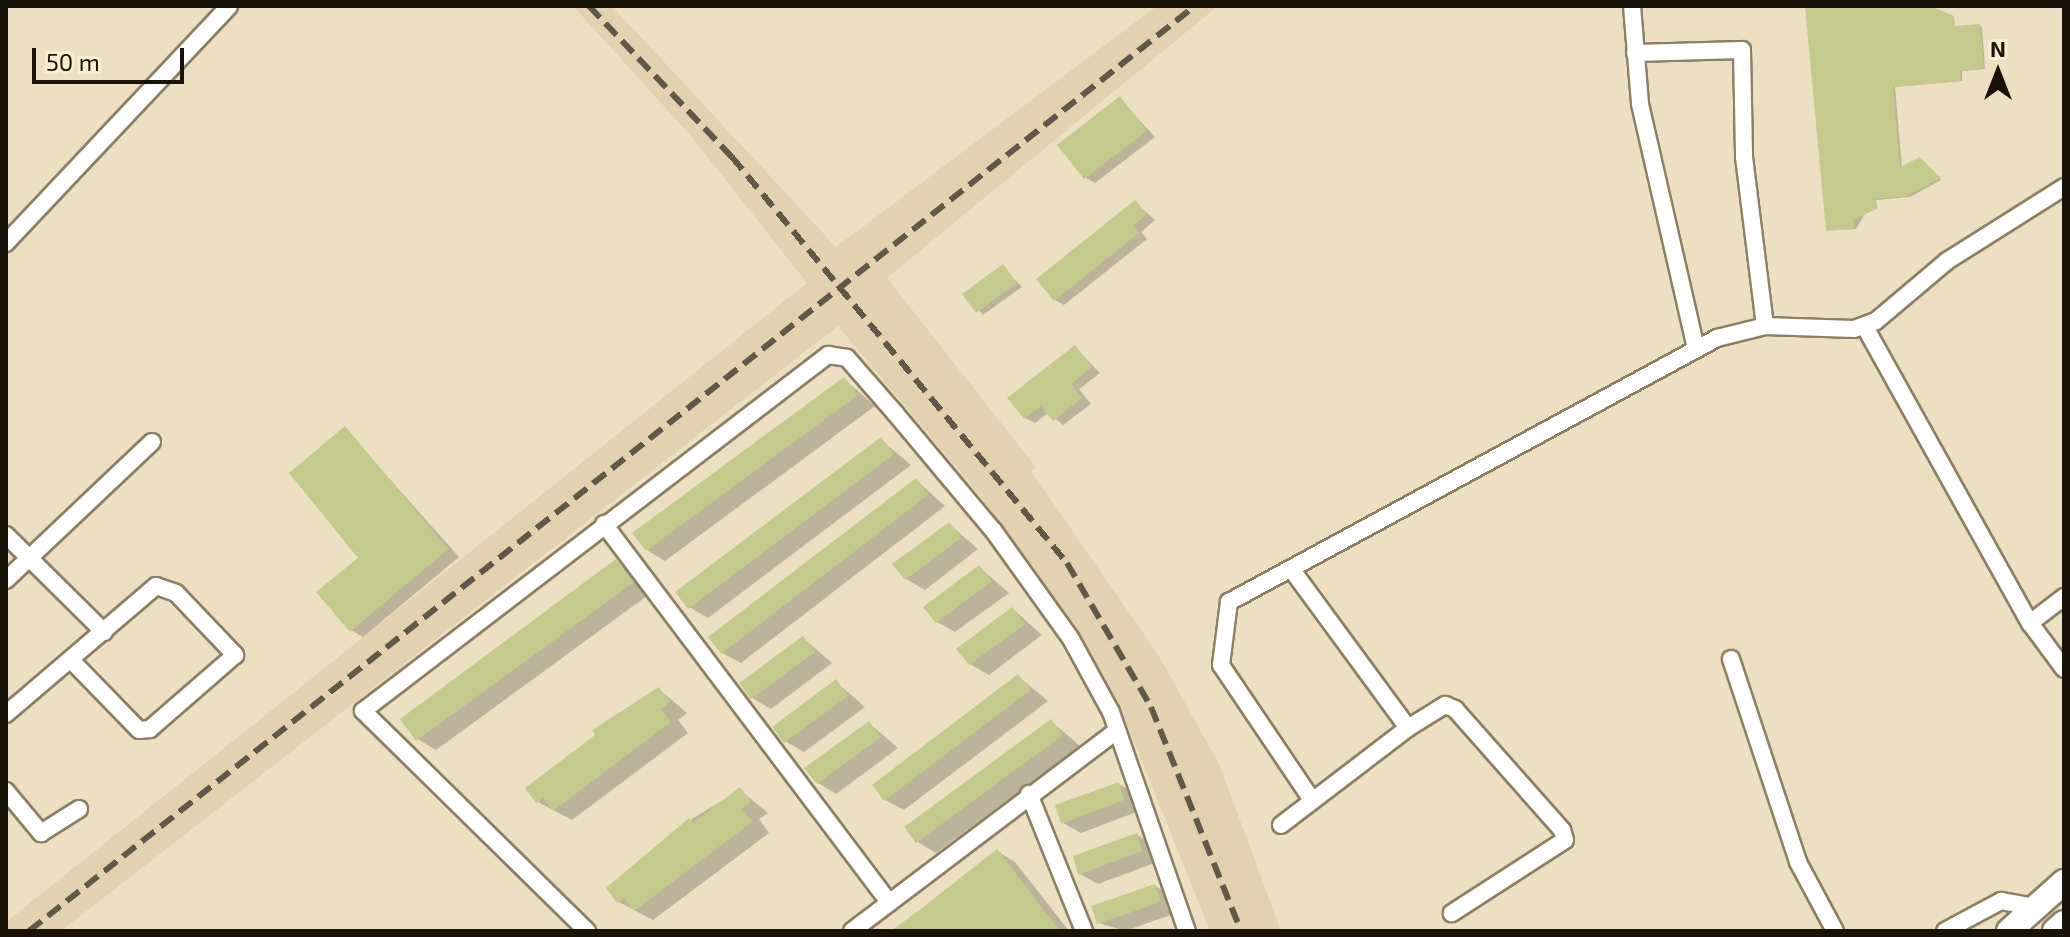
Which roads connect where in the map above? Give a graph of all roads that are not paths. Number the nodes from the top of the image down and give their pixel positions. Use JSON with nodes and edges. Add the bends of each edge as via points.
{"nodes":[{"id":1,"x":229,"y":6,"type":"edge"},
{"id":2,"x":1632,"y":6,"type":"edge"},
{"id":3,"x":1635,"y":53,"type":"junction"},
{"id":4,"x":2064,"y":187,"type":"edge"},
{"id":5,"x":6,"y":243,"type":"edge"},
{"id":6,"x":1765,"y":326,"type":"junction"},
{"id":7,"x":1865,"y":327,"type":"junction"},
{"id":8,"x":1696,"y":348,"type":"junction"},
{"id":9,"x":152,"y":442,"type":"dead end"},
{"id":10,"x":604,"y":524,"type":"junction"},
{"id":11,"x":6,"y":535,"type":"edge"},
{"id":12,"x":31,"y":559,"type":"junction"},
{"id":13,"x":1292,"y":570,"type":"junction"},
{"id":14,"x":6,"y":580,"type":"edge"},
{"id":15,"x":2064,"y":597,"type":"edge"},
{"id":16,"x":2030,"y":623,"type":"junction"},
{"id":17,"x":104,"y":632,"type":"junction"},
{"id":18,"x":1731,"y":659,"type":"dead end"},
{"id":19,"x":71,"y":660,"type":"junction"},
{"id":20,"x":2064,"y":669,"type":"edge"},
{"id":21,"x":6,"y":714,"type":"edge"},
{"id":22,"x":1408,"y":728,"type":"junction"},
{"id":23,"x":1114,"y":733,"type":"junction"},
{"id":24,"x":6,"y":791,"type":"edge"},
{"id":25,"x":1029,"y":794,"type":"junction"},
{"id":26,"x":1312,"y":800,"type":"junction"},
{"id":27,"x":79,"y":809,"type":"dead end"},
{"id":28,"x":1281,"y":825,"type":"dead end"},
{"id":29,"x":2064,"y":882,"type":"edge"},
{"id":30,"x":888,"y":901,"type":"junction"},
{"id":31,"x":2035,"y":907,"type":"junction"},
{"id":32,"x":1452,"y":913,"type":"dead end"},
{"id":33,"x":2064,"y":923,"type":"edge"},
{"id":34,"x":587,"y":931,"type":"edge"},
{"id":35,"x":852,"y":931,"type":"edge"},
{"id":36,"x":1084,"y":931,"type":"edge"},
{"id":37,"x":1187,"y":931,"type":"edge"},
{"id":38,"x":1835,"y":931,"type":"edge"},
{"id":39,"x":1945,"y":931,"type":"edge"},
{"id":40,"x":2009,"y":931,"type":"edge"},
{"id":41,"x":2055,"y":931,"type":"edge"}],
"edges":[{"from":1,"to":5,"type":"street"},
{"from":2,"to":3,"type":"street"},
{"from":3,"to":6,"type":"street","via":[[1742,50],[1744,157]]},
{"from":3,"to":8,"type":"street"},
{"from":4,"to":7,"type":"street","via":[[1947,261]]},
{"from":6,"to":7,"type":"street"},
{"from":6,"to":8,"type":"street"},
{"from":7,"to":16,"type":"street"},
{"from":8,"to":13,"type":"street"},
{"from":9,"to":12,"type":"street"},
{"from":10,"to":23,"type":"street","via":[[828,355],[847,358],[993,530],[1071,639],[1111,712]]},
{"from":10,"to":30,"type":"street"},
{"from":10,"to":34,"type":"street","via":[[363,711]]},
{"from":11,"to":12,"type":"street"},
{"from":12,"to":14,"type":"street"},
{"from":12,"to":17,"type":"street"},
{"from":13,"to":22,"type":"street"},
{"from":13,"to":26,"type":"street","via":[[1229,602],[1221,665]]},
{"from":15,"to":16,"type":"street"},
{"from":16,"to":20,"type":"street"},
{"from":17,"to":19,"type":"street"},
{"from":17,"to":19,"type":"street","via":[[165,585],[235,655],[150,729],[139,730]]},
{"from":18,"to":38,"type":"street","via":[[1798,862]]},
{"from":19,"to":21,"type":"street"},
{"from":22,"to":26,"type":"street"},
{"from":22,"to":32,"type":"street","via":[[1445,705],[1455,709],[1565,840]]},
{"from":23,"to":25,"type":"street"},
{"from":23,"to":37,"type":"street"},
{"from":24,"to":27,"type":"street","via":[[41,833]]},
{"from":25,"to":30,"type":"street"},
{"from":25,"to":36,"type":"street"},
{"from":26,"to":28,"type":"street"},
{"from":29,"to":31,"type":"main road"},
{"from":30,"to":35,"type":"street"},
{"from":31,"to":39,"type":"street","via":[[1990,904]]},
{"from":31,"to":40,"type":"main road"},
{"from":33,"to":41,"type":"main road"}]}
